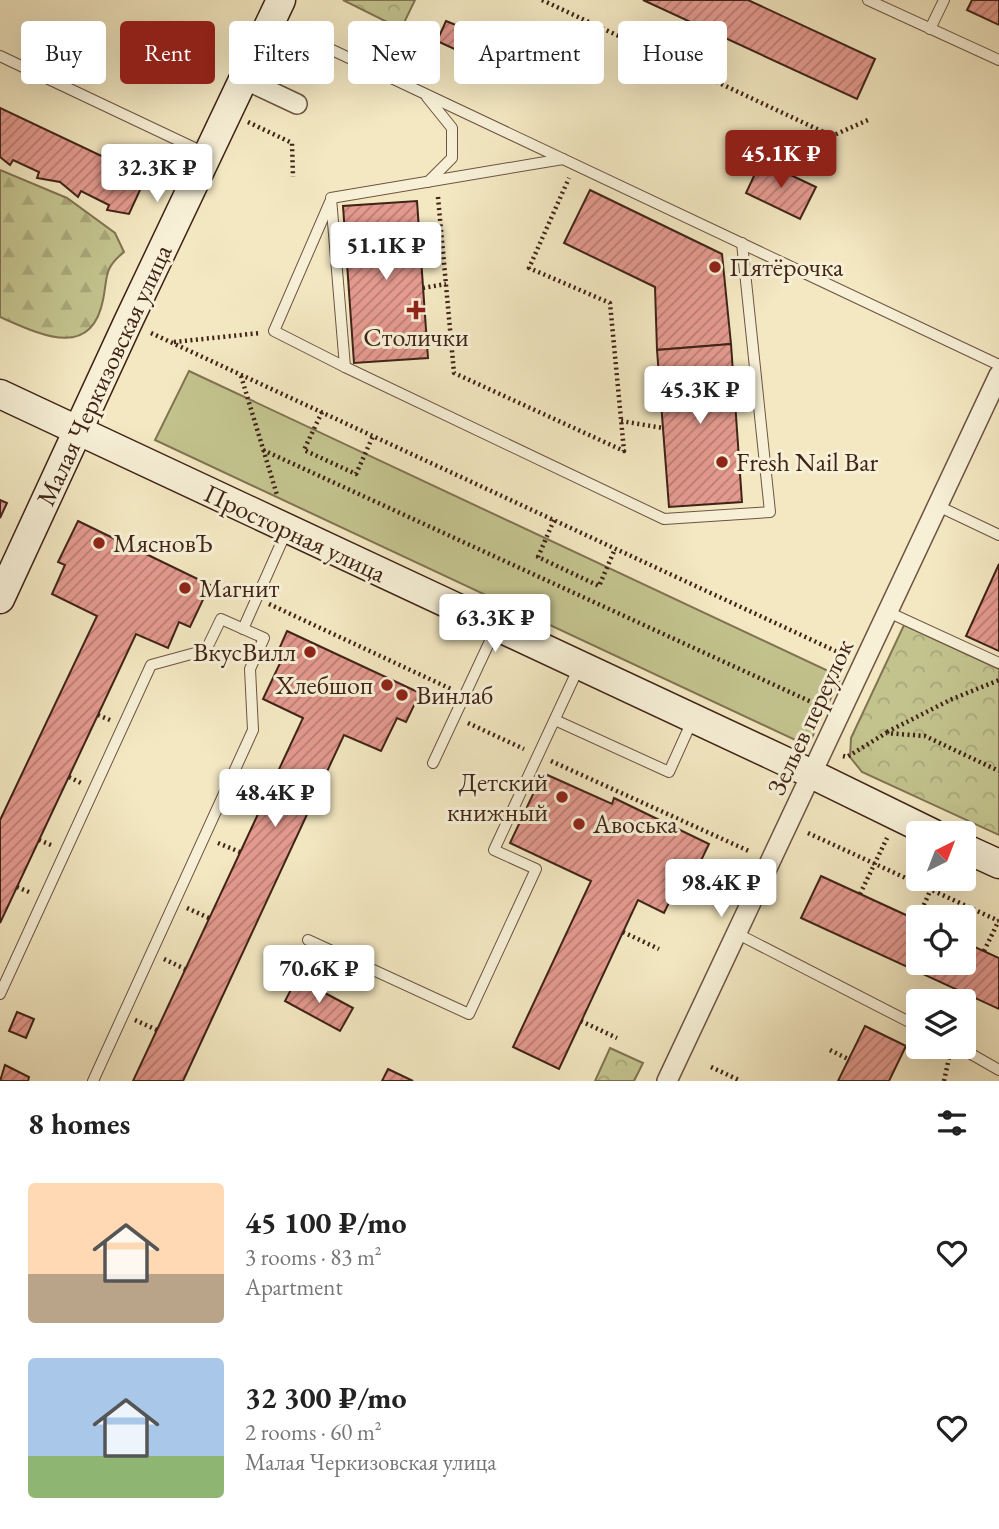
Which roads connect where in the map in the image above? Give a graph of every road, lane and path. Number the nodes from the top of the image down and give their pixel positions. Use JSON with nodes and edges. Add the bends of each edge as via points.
{"nodes":[{"id":1,"x":542,"y":0,"type":"edge"},
{"id":2,"x":868,"y":0,"type":"edge"},
{"id":3,"x":944,"y":0,"type":"edge"},
{"id":4,"x":276,"y":10,"type":"edge"},
{"id":5,"x":930,"y":29,"type":"junction"},
{"id":6,"x":0,"y":56,"type":"edge"},
{"id":7,"x":999,"y":60,"type":"edge"},
{"id":8,"x":242,"y":84,"type":"edge"},
{"id":9,"x":255,"y":84,"type":"edge"},
{"id":10,"x":424,"y":93,"type":"junction"},
{"id":11,"x":297,"y":104,"type":"dead end"},
{"id":12,"x":243,"y":120,"type":"dead end"},
{"id":13,"x":868,"y":120,"type":"dead end"},
{"id":14,"x":207,"y":154,"type":"junction"},
{"id":15,"x":563,"y":159,"type":"junction"},
{"id":16,"x":575,"y":164,"type":"junction"},
{"id":17,"x":293,"y":177,"type":"dead end"},
{"id":18,"x":427,"y":182,"type":"junction"},
{"id":19,"x":438,"y":197,"type":"dead end"},
{"id":20,"x":331,"y":198,"type":"junction"},
{"id":21,"x":742,"y":243,"type":"junction"},
{"id":22,"x":446,"y":284,"type":"junction"},
{"id":23,"x":423,"y":288,"type":"dead end"},
{"id":24,"x":144,"y":330,"type":"dead end"},
{"id":25,"x":274,"y":331,"type":"junction"},
{"id":26,"x":172,"y":342,"type":"junction"},
{"id":27,"x":999,"y":365,"type":"edge"},
{"id":28,"x":345,"y":367,"type":"junction"},
{"id":29,"x":241,"y":375,"type":"dead end"},
{"id":30,"x":999,"y":375,"type":"edge"},
{"id":31,"x":0,"y":394,"type":"edge"},
{"id":32,"x":322,"y":412,"type":"junction"},
{"id":33,"x":621,"y":421,"type":"junction"},
{"id":34,"x":663,"y":428,"type":"dead end"},
{"id":35,"x":79,"y":429,"type":"junction"},
{"id":36,"x":373,"y":436,"type":"junction"},
{"id":37,"x":263,"y":450,"type":"junction"},
{"id":38,"x":937,"y":506,"type":"junction"},
{"id":39,"x":284,"y":517,"type":"junction"},
{"id":40,"x":554,"y":520,"type":"junction"},
{"id":41,"x":999,"y":535,"type":"edge"},
{"id":42,"x":615,"y":549,"type":"junction"},
{"id":43,"x":0,"y":598,"type":"edge"},
{"id":44,"x":257,"y":598,"type":"junction"},
{"id":45,"x":888,"y":612,"type":"junction"},
{"id":46,"x":496,"y":627,"type":"junction"},
{"id":47,"x":243,"y":629,"type":"junction"},
{"id":48,"x":842,"y":654,"type":"dead end"},
{"id":49,"x":999,"y":663,"type":"edge"},
{"id":50,"x":579,"y":666,"type":"junction"},
{"id":51,"x":999,"y":680,"type":"edge"},
{"id":52,"x":464,"y":696,"type":"junction"},
{"id":53,"x":818,"y":705,"type":"dead end"},
{"id":54,"x":455,"y":716,"type":"junction"},
{"id":55,"x":693,"y":719,"type":"junction"},
{"id":56,"x":555,"y":720,"type":"junction"},
{"id":57,"x":886,"y":733,"type":"junction"},
{"id":58,"x":538,"y":755,"type":"junction"},
{"id":59,"x":846,"y":757,"type":"dead end"},
{"id":60,"x":433,"y":763,"type":"dead end"},
{"id":61,"x":999,"y":771,"type":"edge"},
{"id":62,"x":232,"y":775,"type":"junction"},
{"id":63,"x":812,"y":775,"type":"junction"},
{"id":64,"x":268,"y":792,"type":"dead end"},
{"id":65,"x":908,"y":821,"type":"edge"},
{"id":66,"x":808,"y":833,"type":"dead end"},
{"id":67,"x":204,"y":836,"type":"junction"},
{"id":68,"x":887,"y":837,"type":"dead end"},
{"id":69,"x":240,"y":852,"type":"dead end"},
{"id":70,"x":751,"y":852,"type":"dead end"},
{"id":71,"x":976,"y":853,"type":"edge"},
{"id":72,"x":874,"y":864,"type":"junction"},
{"id":73,"x":999,"y":864,"type":"edge"},
{"id":74,"x":906,"y":879,"type":"edge"},
{"id":75,"x":933,"y":891,"type":"edge"},
{"id":76,"x":860,"y":894,"type":"dead end"},
{"id":77,"x":999,"y":921,"type":"edge"},
{"id":78,"x":623,"y":932,"type":"dead end"},
{"id":79,"x":736,"y":933,"type":"junction"},
{"id":80,"x":308,"y":940,"type":"dead end"},
{"id":81,"x":659,"y":949,"type":"dead end"},
{"id":82,"x":984,"y":951,"type":"dead end"},
{"id":83,"x":0,"y":995,"type":"edge"},
{"id":84,"x":906,"y":1020,"type":"edge"},
{"id":85,"x":581,"y":1021,"type":"dead end"},
{"id":86,"x":617,"y":1038,"type":"dead end"},
{"id":87,"x":830,"y":1050,"type":"dead end"},
{"id":88,"x":976,"y":1057,"type":"edge"},
{"id":89,"x":848,"y":1059,"type":"dead end"},
{"id":90,"x":948,"y":1059,"type":"edge"},
{"id":91,"x":711,"y":1067,"type":"dead end"},
{"id":92,"x":999,"y":1070,"type":"edge"},
{"id":93,"x":93,"y":1081,"type":"edge"},
{"id":94,"x":667,"y":1081,"type":"edge"},
{"id":95,"x":741,"y":1081,"type":"edge"},
{"id":96,"x":944,"y":1081,"type":"edge"}],
"edges":[{"from":1,"to":13,"type":"path","via":[[832,136]]},
{"from":2,"to":5,"type":"lane"},
{"from":3,"to":5,"type":"lane"},
{"from":4,"to":10,"type":"lane"},
{"from":5,"to":7,"type":"lane"},
{"from":6,"to":14,"type":"lane"},
{"from":8,"to":14,"type":"main road","name":"Малая Черкизовская улица"},
{"from":9,"to":11,"type":"street"},
{"from":10,"to":15,"type":"lane"},
{"from":10,"to":18,"type":"lane","via":[[452,128],[452,158]]},
{"from":12,"to":17,"type":"path","via":[[292,143]]},
{"from":14,"to":35,"type":"main road","name":"Малая Черкизовская улица"},
{"from":15,"to":16,"type":"lane"},
{"from":15,"to":18,"type":"lane"},
{"from":16,"to":21,"type":"lane"},
{"from":16,"to":33,"type":"path","via":[[529,268],[610,303]]},
{"from":18,"to":20,"type":"lane"},
{"from":19,"to":22,"type":"path"},
{"from":20,"to":25,"type":"lane"},
{"from":20,"to":28,"type":"lane"},
{"from":21,"to":27,"type":"lane"},
{"from":21,"to":28,"type":"lane","via":[[771,512],[664,519]]},
{"from":22,"to":23,"type":"path"},
{"from":22,"to":33,"type":"path","via":[[454,373],[624,451]]},
{"from":24,"to":26,"type":"path"},
{"from":25,"to":26,"type":"path"},
{"from":25,"to":28,"type":"lane"},
{"from":26,"to":32,"type":"path"},
{"from":29,"to":37,"type":"path"},
{"from":30,"to":38,"type":"street","name":"Зельев переулок"},
{"from":31,"to":35,"type":"main road","name":"Просторная улица"},
{"from":32,"to":36,"type":"path"},
{"from":32,"to":36,"type":"path","via":[[304,450],[356,474]]},
{"from":33,"to":34,"type":"path"},
{"from":35,"to":39,"type":"main road","name":"Просторная улица"},
{"from":35,"to":43,"type":"main road","name":"Малая Черкизовская улица"},
{"from":36,"to":40,"type":"path"},
{"from":37,"to":39,"type":"path"},
{"from":37,"to":53,"type":"path"},
{"from":38,"to":41,"type":"lane"},
{"from":38,"to":45,"type":"street","name":"Зельев переулок"},
{"from":39,"to":44,"type":"lane"},
{"from":39,"to":46,"type":"main road","name":"Просторная улица"},
{"from":40,"to":42,"type":"path"},
{"from":40,"to":42,"type":"path","via":[[538,557],[600,586]]},
{"from":42,"to":48,"type":"path"},
{"from":44,"to":47,"type":"lane"},
{"from":44,"to":52,"type":"path"},
{"from":45,"to":49,"type":"lane"},
{"from":45,"to":63,"type":"street","name":"Зельев переулок"},
{"from":46,"to":50,"type":"main road","name":"Просторная улица"},
{"from":46,"to":52,"type":"lane"},
{"from":47,"to":62,"type":"lane","via":[[264,638],[250,669],[253,730]]},
{"from":47,"to":83,"type":"lane","via":[[221,619],[206,650],[151,666]]},
{"from":50,"to":55,"type":"main road","name":"Просторная улица"},
{"from":50,"to":56,"type":"lane"},
{"from":51,"to":57,"type":"path"},
{"from":52,"to":54,"type":"lane"},
{"from":54,"to":58,"type":"path"},
{"from":54,"to":60,"type":"lane"},
{"from":55,"to":56,"type":"lane","via":[[669,772]]},
{"from":55,"to":63,"type":"main road","name":"Просторная улица"},
{"from":56,"to":58,"type":"lane"},
{"from":57,"to":59,"type":"path"},
{"from":57,"to":61,"type":"path","via":[[925,736]]},
{"from":58,"to":70,"type":"path"},
{"from":58,"to":80,"type":"lane","via":[[494,850],[536,869],[469,1014]]},
{"from":62,"to":64,"type":"path"},
{"from":62,"to":67,"type":"lane"},
{"from":63,"to":65,"type":"main road","name":"Просторная улица"},
{"from":63,"to":79,"type":"street","name":"Зельев переулок"},
{"from":66,"to":72,"type":"path"},
{"from":67,"to":69,"type":"path"},
{"from":67,"to":93,"type":"lane"},
{"from":68,"to":72,"type":"path"},
{"from":71,"to":73,"type":"main road"},
{"from":72,"to":74,"type":"path"},
{"from":72,"to":76,"type":"path"},
{"from":75,"to":77,"type":"path"},
{"from":77,"to":82,"type":"path"},
{"from":78,"to":81,"type":"path"},
{"from":79,"to":84,"type":"lane"},
{"from":79,"to":94,"type":"street","name":"Зельев переулок"},
{"from":85,"to":86,"type":"path"},
{"from":87,"to":89,"type":"path"},
{"from":88,"to":92,"type":"lane"},
{"from":90,"to":96,"type":"path"},
{"from":91,"to":95,"type":"path"}]}
